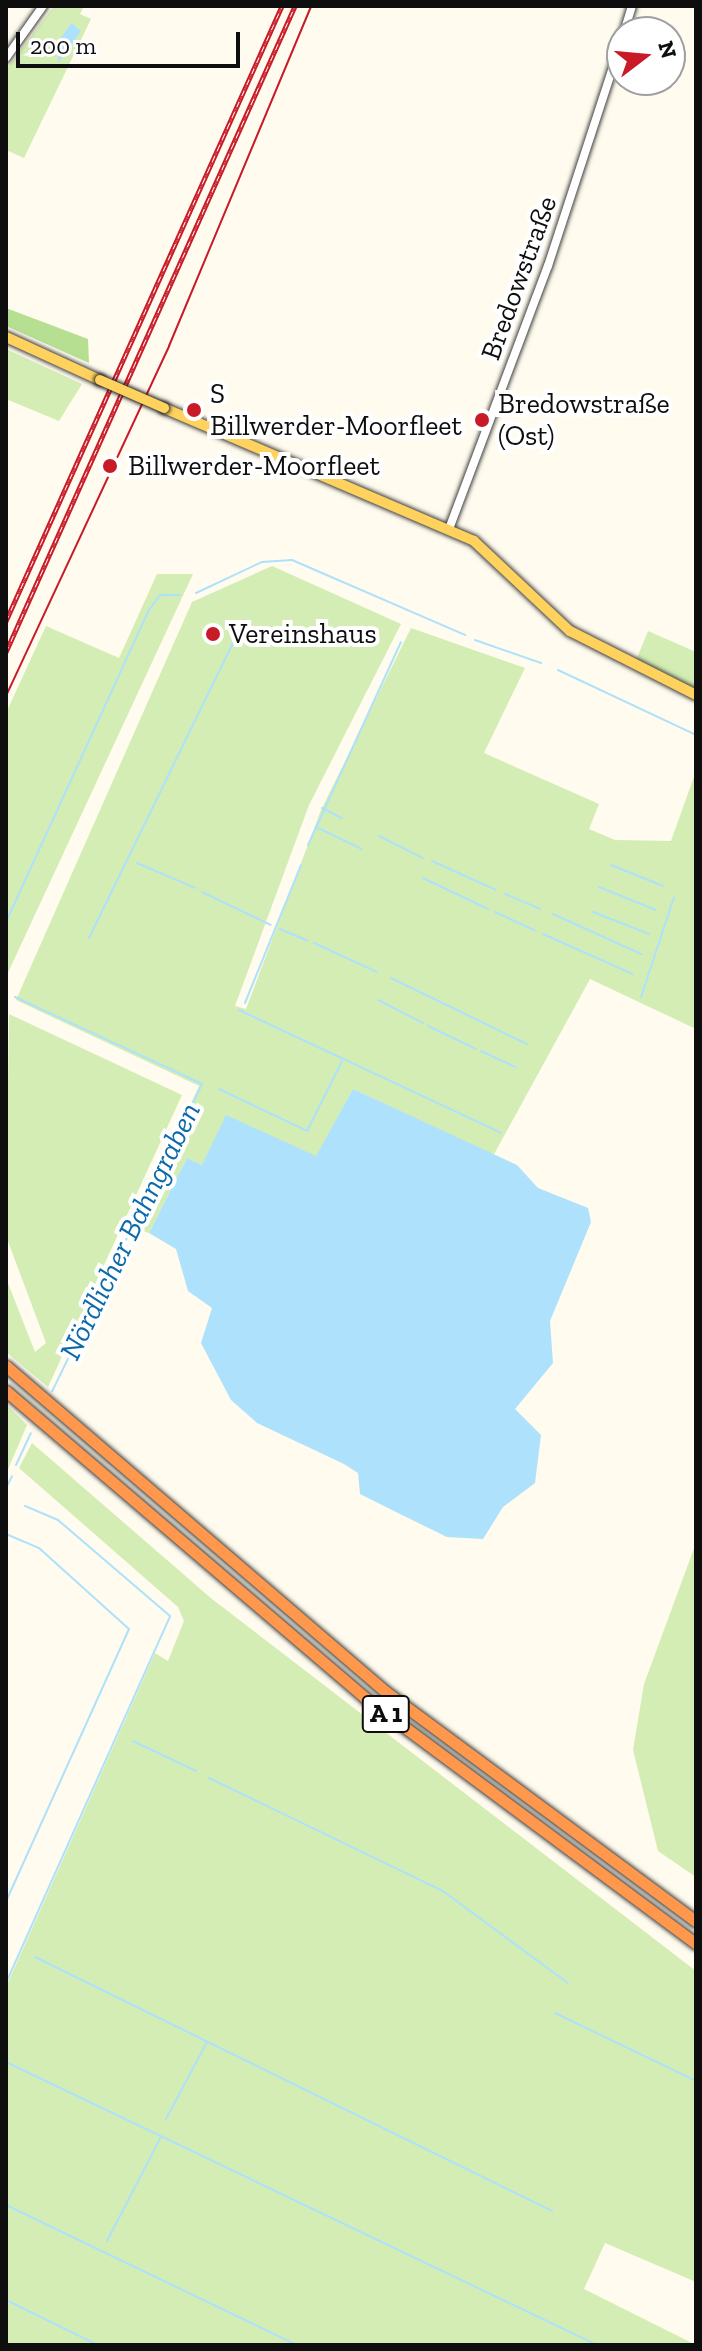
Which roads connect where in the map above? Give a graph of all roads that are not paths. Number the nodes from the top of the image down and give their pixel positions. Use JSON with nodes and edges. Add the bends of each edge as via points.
{"nodes":[{"id":1,"x":43,"y":6,"type":"edge"},
{"id":2,"x":6,"y":58,"type":"edge"},
{"id":3,"x":606,"y":88,"type":"edge"},
{"id":4,"x":6,"y":337,"type":"edge"},
{"id":5,"x":449,"y":529,"type":"junction"},
{"id":6,"x":696,"y":695,"type":"edge"},
{"id":7,"x":6,"y":1366,"type":"edge"},
{"id":8,"x":6,"y":1391,"type":"edge"},
{"id":9,"x":696,"y":1921,"type":"edge"},
{"id":10,"x":696,"y":1944,"type":"edge"}],
"edges":[{"from":1,"to":2,"type":"street"},
{"from":3,"to":5,"type":"street","name":"Bredowstraße","via":[[548,266]]},
{"from":4,"to":5,"type":"main road","bridge":true},
{"from":5,"to":6,"type":"main road","via":[[488,551],[570,631]]},
{"from":7,"to":9,"type":"highway","number":"A 1","via":[[386,1692]]},
{"from":8,"to":10,"type":"highway","number":"A 1","via":[[364,1697]]}]}
